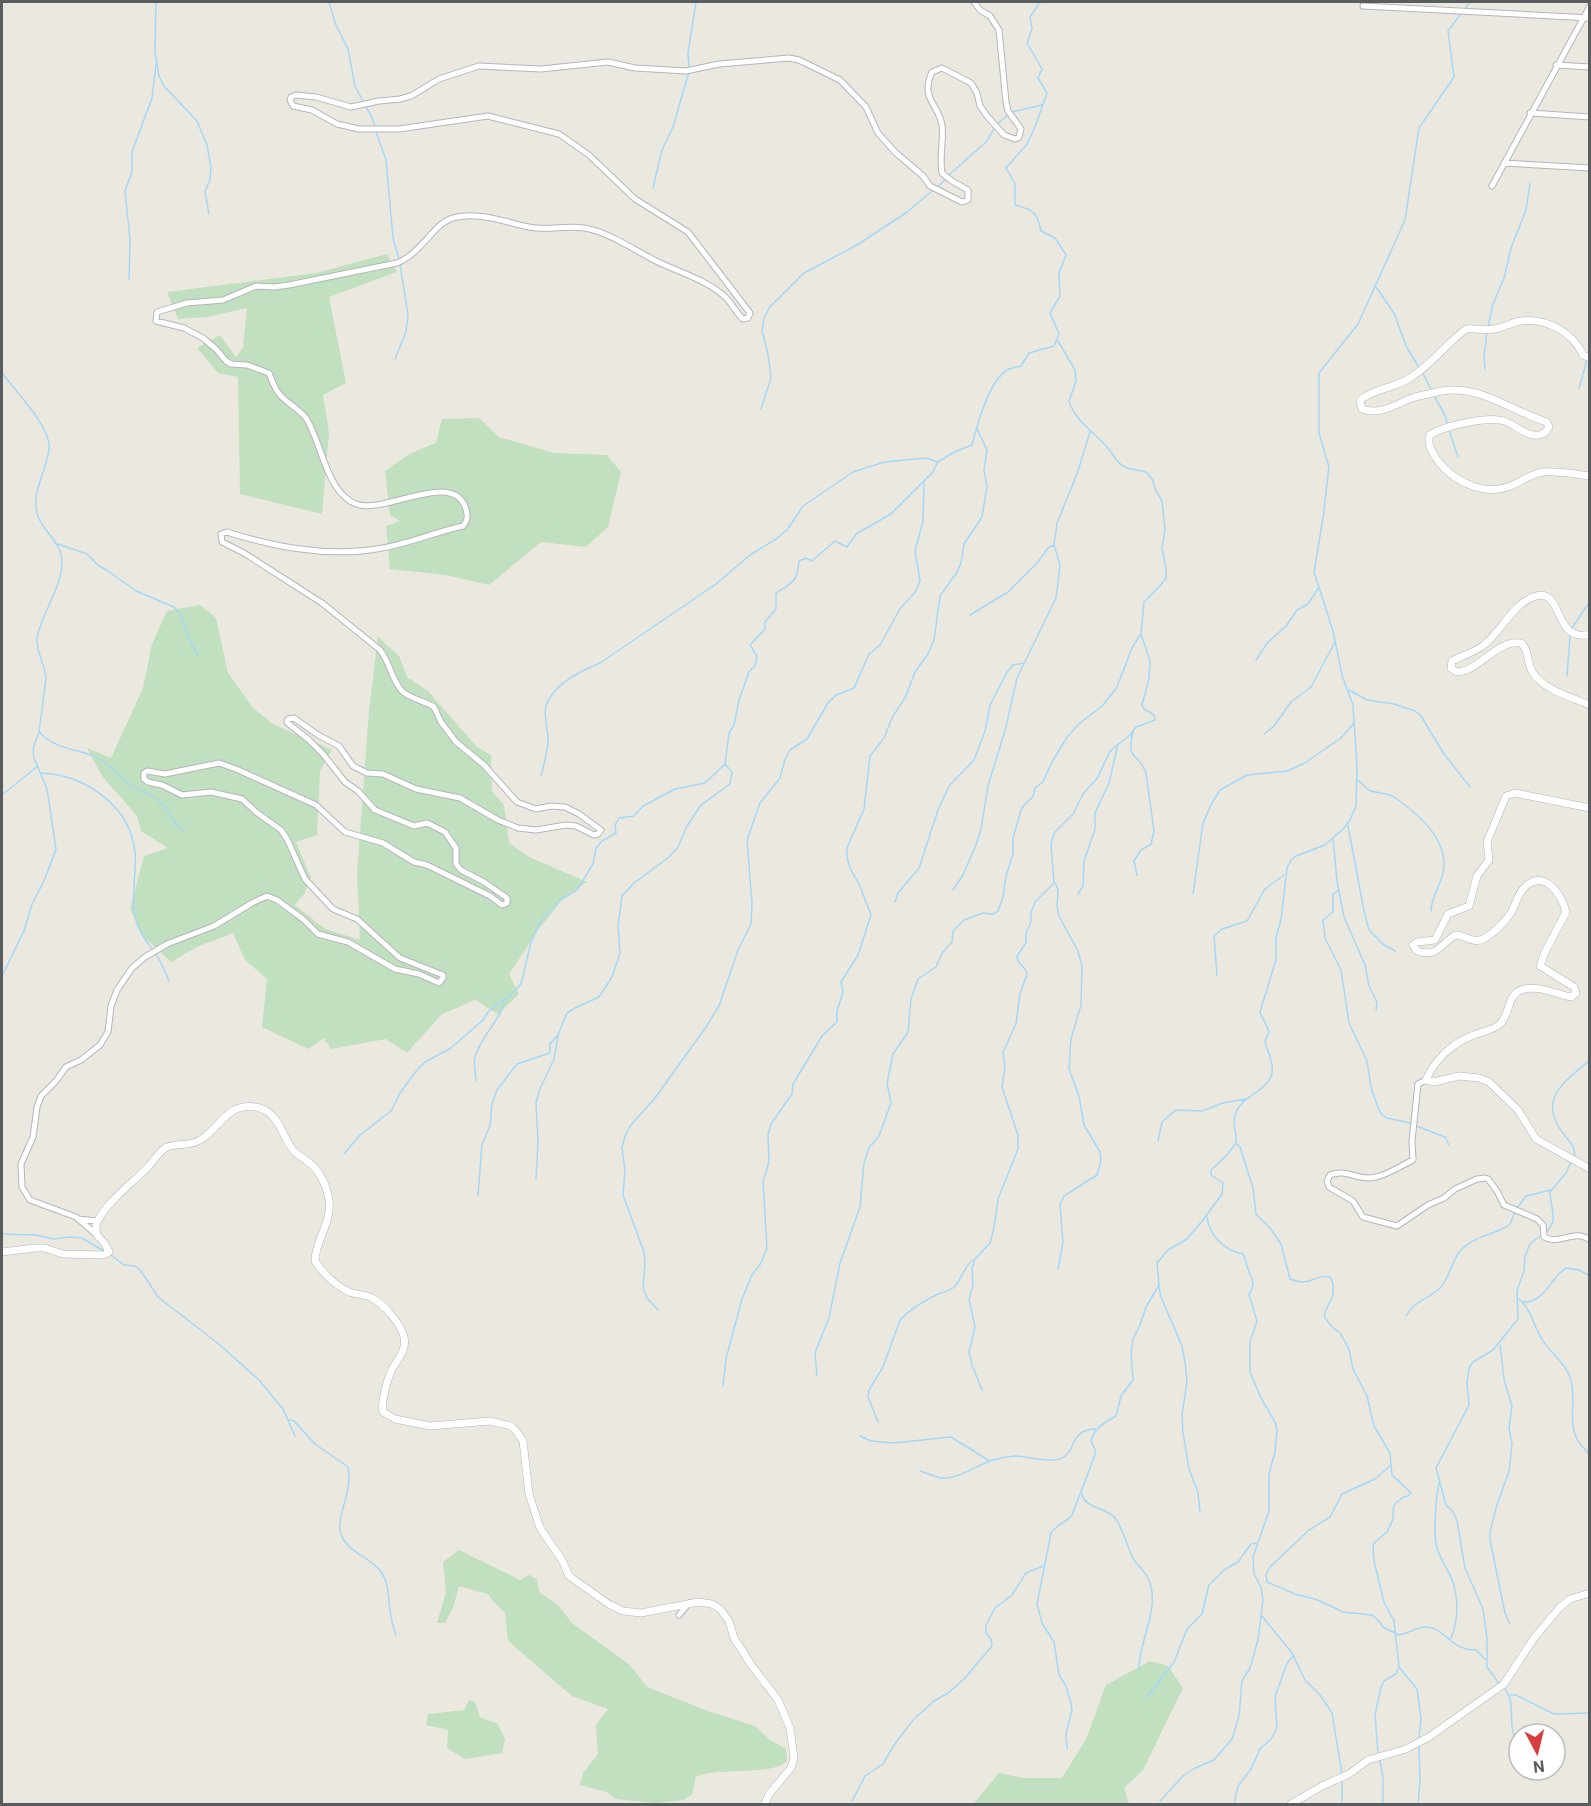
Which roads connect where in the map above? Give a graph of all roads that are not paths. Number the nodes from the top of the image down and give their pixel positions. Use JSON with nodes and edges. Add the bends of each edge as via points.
{"nodes":[{"id":1,"x":974,"y":2,"type":"edge"},
{"id":2,"x":1364,"y":6,"type":"dead end"},
{"id":3,"x":1590,"y":6,"type":"edge"},
{"id":4,"x":1586,"y":18,"type":"edge"},
{"id":5,"x":1556,"y":65,"type":"junction"},
{"id":6,"x":1590,"y":67,"type":"edge"},
{"id":7,"x":1530,"y":113,"type":"junction"},
{"id":8,"x":1590,"y":117,"type":"edge"},
{"id":9,"x":1504,"y":163,"type":"junction"},
{"id":10,"x":1590,"y":168,"type":"edge"},
{"id":11,"x":1492,"y":186,"type":"dead end"},
{"id":12,"x":1590,"y":358,"type":"edge"},
{"id":13,"x":1590,"y":476,"type":"edge"},
{"id":14,"x":1590,"y":634,"type":"edge"},
{"id":15,"x":1590,"y":705,"type":"edge"},
{"id":16,"x":1590,"y":808,"type":"edge"},
{"id":17,"x":1426,"y":1080,"type":"junction"},
{"id":18,"x":1590,"y":1170,"type":"edge"},
{"id":19,"x":78,"y":1219,"type":"junction"},
{"id":20,"x":98,"y":1221,"type":"junction"},
{"id":21,"x":97,"y":1235,"type":"junction"},
{"id":22,"x":1590,"y":1240,"type":"edge"},
{"id":23,"x":4,"y":1253,"type":"edge"},
{"id":24,"x":1590,"y":1593,"type":"edge"},
{"id":25,"x":689,"y":1603,"type":"junction"},
{"id":26,"x":679,"y":1615,"type":"dead end"},
{"id":27,"x":765,"y":1804,"type":"edge"},
{"id":28,"x":1291,"y":1804,"type":"edge"}],
"edges":[{"from":1,"to":19,"type":"street","via":[[996,22],[999,30],[1008,111],[1021,129],[1015,140],[1004,135],[980,106],[971,83],[942,68],[932,72],[928,90],[942,128],[942,173],[968,190],[968,200],[962,202],[930,186],[896,153],[878,133],[866,107],[840,80],[789,58],[686,71],[608,62],[541,69],[479,66],[439,79],[400,99],[351,107],[316,97],[291,97],[293,106],[359,129],[399,129],[488,116],[560,134],[589,155],[635,200],[688,232],[750,313],[743,319],[716,290],[595,231],[571,226],[531,228],[473,216],[443,222],[405,260],[288,285],[256,286],[223,300],[187,303],[157,312],[156,321],[203,338],[226,362],[269,373],[280,396],[299,409],[310,424],[334,483],[356,504],[404,500],[435,491],[459,498],[466,511],[467,522],[463,526],[384,548],[318,552],[227,532],[220,538],[322,603],[379,649],[400,689],[434,707],[456,742],[484,765],[517,802],[536,809],[565,807],[601,830],[594,835],[566,825],[536,830],[518,828],[460,798],[416,789],[391,776],[358,769],[339,746],[294,718],[288,720],[375,810],[414,826],[431,824],[449,836],[456,848],[456,864],[507,898],[502,905],[383,843],[345,832],[302,797],[219,763],[178,772],[144,773],[148,782],[182,795],[211,792],[242,799],[280,830],[305,879],[333,909],[357,919],[400,958],[444,978],[439,983],[395,969],[348,942],[318,934],[272,897],[252,903],[214,926],[145,957],[117,990],[108,1032],[100,1045],[66,1066],[41,1096],[33,1137],[21,1164],[22,1187],[30,1200]]},
{"from":2,"to":4,"type":"street"},
{"from":3,"to":4,"type":"street"},
{"from":4,"to":5,"type":"street"},
{"from":5,"to":6,"type":"street"},
{"from":5,"to":7,"type":"street"},
{"from":7,"to":8,"type":"street"},
{"from":7,"to":9,"type":"street"},
{"from":9,"to":10,"type":"street"},
{"from":9,"to":11,"type":"street"},
{"from":12,"to":13,"type":"street","via":[[1562,329],[1546,323],[1522,320],[1494,330],[1466,329],[1410,378],[1360,401],[1362,409],[1379,411],[1442,391],[1468,391],[1550,427],[1546,433],[1531,435],[1496,419],[1442,429],[1430,435],[1428,443],[1439,462],[1469,486],[1500,489],[1542,472]]},
{"from":14,"to":15,"type":"street","via":[[1579,636],[1569,632],[1551,599],[1537,596],[1514,611],[1483,645],[1452,661],[1451,668],[1466,671],[1504,646],[1521,643],[1535,675],[1560,693]]},
{"from":16,"to":17,"type":"street","via":[[1516,793],[1506,795],[1487,842],[1489,860],[1477,876],[1469,906],[1448,914],[1435,940],[1413,945],[1426,954],[1437,951],[1456,935],[1482,940],[1510,915],[1527,885],[1543,880],[1550,883],[1566,912],[1540,966],[1574,987],[1576,993],[1570,997],[1533,988],[1519,990],[1503,1022],[1459,1042],[1436,1062]]},
{"from":17,"to":18,"type":"street","via":[[1459,1076],[1489,1082],[1518,1110],[1536,1139]]},
{"from":17,"to":22,"type":"street","via":[[1418,1084],[1413,1160],[1366,1178],[1338,1172],[1330,1175],[1329,1187],[1353,1201],[1363,1217],[1397,1226],[1455,1189],[1485,1178],[1504,1205],[1537,1219],[1543,1225],[1544,1237],[1556,1240],[1580,1235]]},
{"from":19,"to":20,"type":"street"},
{"from":19,"to":21,"type":"street"},
{"from":20,"to":21,"type":"street"},
{"from":20,"to":25,"type":"street","via":[[165,1148],[203,1139],[233,1110],[257,1107],[268,1111],[295,1153],[318,1173],[327,1191],[328,1222],[316,1248],[315,1261],[335,1283],[379,1302],[402,1332],[403,1353],[390,1375],[383,1412],[395,1419],[430,1426],[490,1421],[511,1426],[523,1441],[532,1507],[540,1528],[569,1575],[623,1611],[651,1612]]},
{"from":21,"to":23,"type":"street","via":[[108,1248],[104,1256],[63,1254],[45,1248]]},
{"from":24,"to":28,"type":"street","via":[[1570,1599],[1560,1607],[1504,1684],[1429,1737],[1406,1749],[1368,1760]]},
{"from":25,"to":26,"type":"street"},
{"from":25,"to":27,"type":"street","via":[[720,1608],[734,1638],[778,1700],[790,1728],[794,1758],[791,1768]]}]}
